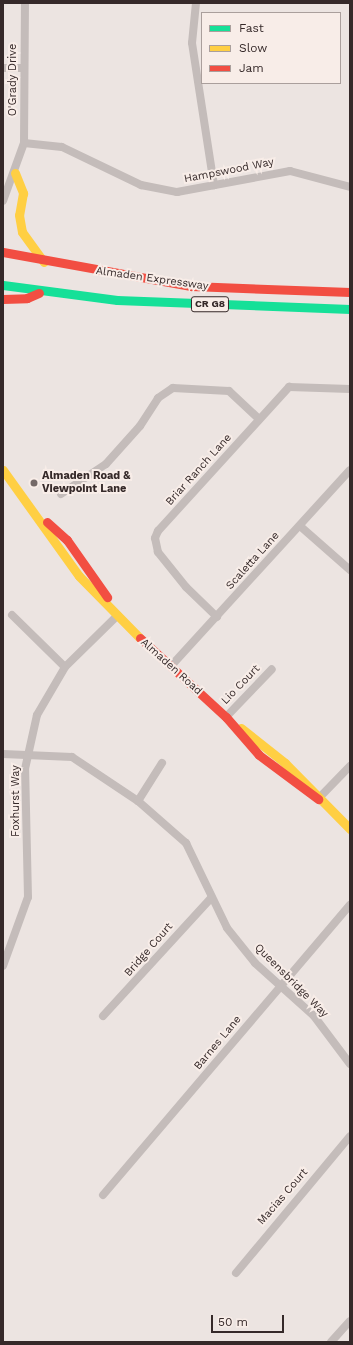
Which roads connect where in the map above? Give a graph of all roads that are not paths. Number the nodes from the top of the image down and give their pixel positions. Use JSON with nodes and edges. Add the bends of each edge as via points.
{"nodes":[{"id":1,"x":25,"y":3,"type":"edge"},
{"id":2,"x":196,"y":3,"type":"edge"},
{"id":3,"x":3,"y":68,"type":"edge"},
{"id":4,"x":23,"y":68,"type":"junction"},
{"id":5,"x":24,"y":142,"type":"junction"},
{"id":6,"x":15,"y":173,"type":"junction"},
{"id":7,"x":214,"y":185,"type":"junction"},
{"id":8,"x":350,"y":187,"type":"edge"},
{"id":9,"x":3,"y":201,"type":"edge"},
{"id":10,"x":3,"y":252,"type":"edge"},
{"id":11,"x":44,"y":262,"type":"junction"},
{"id":12,"x":3,"y":285,"type":"edge"},
{"id":13,"x":350,"y":292,"type":"edge"},
{"id":14,"x":40,"y":293,"type":"junction"},
{"id":15,"x":3,"y":299,"type":"edge"},
{"id":16,"x":350,"y":309,"type":"edge"},
{"id":17,"x":350,"y":389,"type":"edge"},
{"id":18,"x":259,"y":419,"type":"junction"},
{"id":19,"x":350,"y":470,"type":"edge"},
{"id":20,"x":4,"y":472,"type":"edge"},
{"id":21,"x":61,"y":494,"type":"dead end"},
{"id":22,"x":300,"y":526,"type":"junction"},
{"id":23,"x":350,"y":570,"type":"edge"},
{"id":24,"x":12,"y":615,"type":"dead end"},
{"id":25,"x":118,"y":615,"type":"junction"},
{"id":26,"x":217,"y":617,"type":"junction"},
{"id":27,"x":171,"y":666,"type":"junction"},
{"id":28,"x":66,"y":667,"type":"junction"},
{"id":29,"x":272,"y":669,"type":"dead end"},
{"id":30,"x":226,"y":717,"type":"junction"},
{"id":31,"x":3,"y":754,"type":"edge"},
{"id":32,"x":28,"y":755,"type":"junction"},
{"id":33,"x":162,"y":763,"type":"dead end"},
{"id":34,"x":350,"y":766,"type":"edge"},
{"id":35,"x":318,"y":799,"type":"junction"},
{"id":36,"x":138,"y":801,"type":"junction"},
{"id":37,"x":350,"y":829,"type":"edge"},
{"id":38,"x":211,"y":898,"type":"junction"},
{"id":39,"x":350,"y":906,"type":"edge"},
{"id":40,"x":3,"y":966,"type":"edge"},
{"id":41,"x":280,"y":986,"type":"junction"},
{"id":42,"x":104,"y":1016,"type":"dead end"},
{"id":43,"x":350,"y":1064,"type":"edge"},
{"id":44,"x":350,"y":1136,"type":"edge"},
{"id":45,"x":103,"y":1195,"type":"dead end"},
{"id":46,"x":236,"y":1273,"type":"dead end"},
{"id":47,"x":350,"y":1321,"type":"edge"},
{"id":48,"x":331,"y":1342,"type":"edge"}],
"edges":[{"from":1,"to":4,"type":"street","name":"O'Grady Drive"},
{"from":2,"to":7,"type":"street","via":[[192,43]]},
{"from":3,"to":4,"type":"street"},
{"from":4,"to":5,"type":"street","name":"O'Grady Drive"},
{"from":5,"to":6,"type":"street","name":"O'Grady Drive"},
{"from":5,"to":7,"type":"street","name":"Hampswood Way","via":[[76,151],[148,186],[177,192]]},
{"from":6,"to":9,"type":"street","name":"O'Grady Drive"},
{"from":6,"to":11,"type":"main road","via":[[23,192],[19,216],[22,232]]},
{"from":7,"to":8,"type":"street","name":"Hampswood Way","via":[[290,171]]},
{"from":10,"to":11,"type":"main road","name":"Almaden Expressway","number":"CR G8"},
{"from":11,"to":13,"type":"main road","name":"Almaden Expressway","number":"CR G8","via":[[191,286]]},
{"from":12,"to":14,"type":"main road","name":"Almaden Expressway","number":"CR G8"},
{"from":14,"to":15,"type":"main road","via":[[27,298]]},
{"from":14,"to":16,"type":"main road","name":"Almaden Expressway","number":"CR G8","via":[[117,300]]},
{"from":17,"to":18,"type":"street","name":"Briar Ranch Lane","via":[[289,387]]},
{"from":18,"to":21,"type":"street","via":[[229,391],[173,388],[158,398],[140,426],[106,464]]},
{"from":18,"to":26,"type":"street","name":"Briar Ranch Lane","via":[[155,538],[158,552],[186,588]]},
{"from":19,"to":22,"type":"street","name":"Scaletta Lane"},
{"from":20,"to":25,"type":"main road","name":"Almaden Road","via":[[36,512],[79,576]]},
{"from":22,"to":23,"type":"street"},
{"from":22,"to":26,"type":"street","name":"Scaletta Lane"},
{"from":24,"to":28,"type":"street"},
{"from":25,"to":27,"type":"main road","name":"Almaden Road"},
{"from":25,"to":28,"type":"street","name":"Foxhurst Way"},
{"from":26,"to":27,"type":"street","name":"Scaletta Lane"},
{"from":27,"to":30,"type":"main road","name":"Almaden Road"},
{"from":28,"to":32,"type":"street","name":"Foxhurst Way","via":[[37,715]]},
{"from":29,"to":30,"type":"street","name":"Lio Court"},
{"from":30,"to":35,"type":"main road","name":"Almaden Road","via":[[268,747]]},
{"from":31,"to":32,"type":"street","name":"Queensbridge Way"},
{"from":32,"to":36,"type":"street","name":"Queensbridge Way","via":[[72,757]]},
{"from":32,"to":40,"type":"street","name":"Foxhurst Way","via":[[28,897]]},
{"from":33,"to":36,"type":"street"},
{"from":34,"to":35,"type":"street"},
{"from":35,"to":37,"type":"main road","name":"Almaden Road"},
{"from":36,"to":38,"type":"street","name":"Queensbridge Way","via":[[186,844]]},
{"from":38,"to":41,"type":"street","name":"Queensbridge Way","via":[[227,928],[255,963]]},
{"from":38,"to":42,"type":"street","name":"Bridge Court"},
{"from":39,"to":41,"type":"street","name":"Barnes Lane"},
{"from":41,"to":43,"type":"street","name":"Queensbridge Way","via":[[314,1016]]},
{"from":41,"to":45,"type":"street","name":"Barnes Lane"},
{"from":44,"to":46,"type":"street","name":"Macias Court"},
{"from":47,"to":48,"type":"street"}]}
